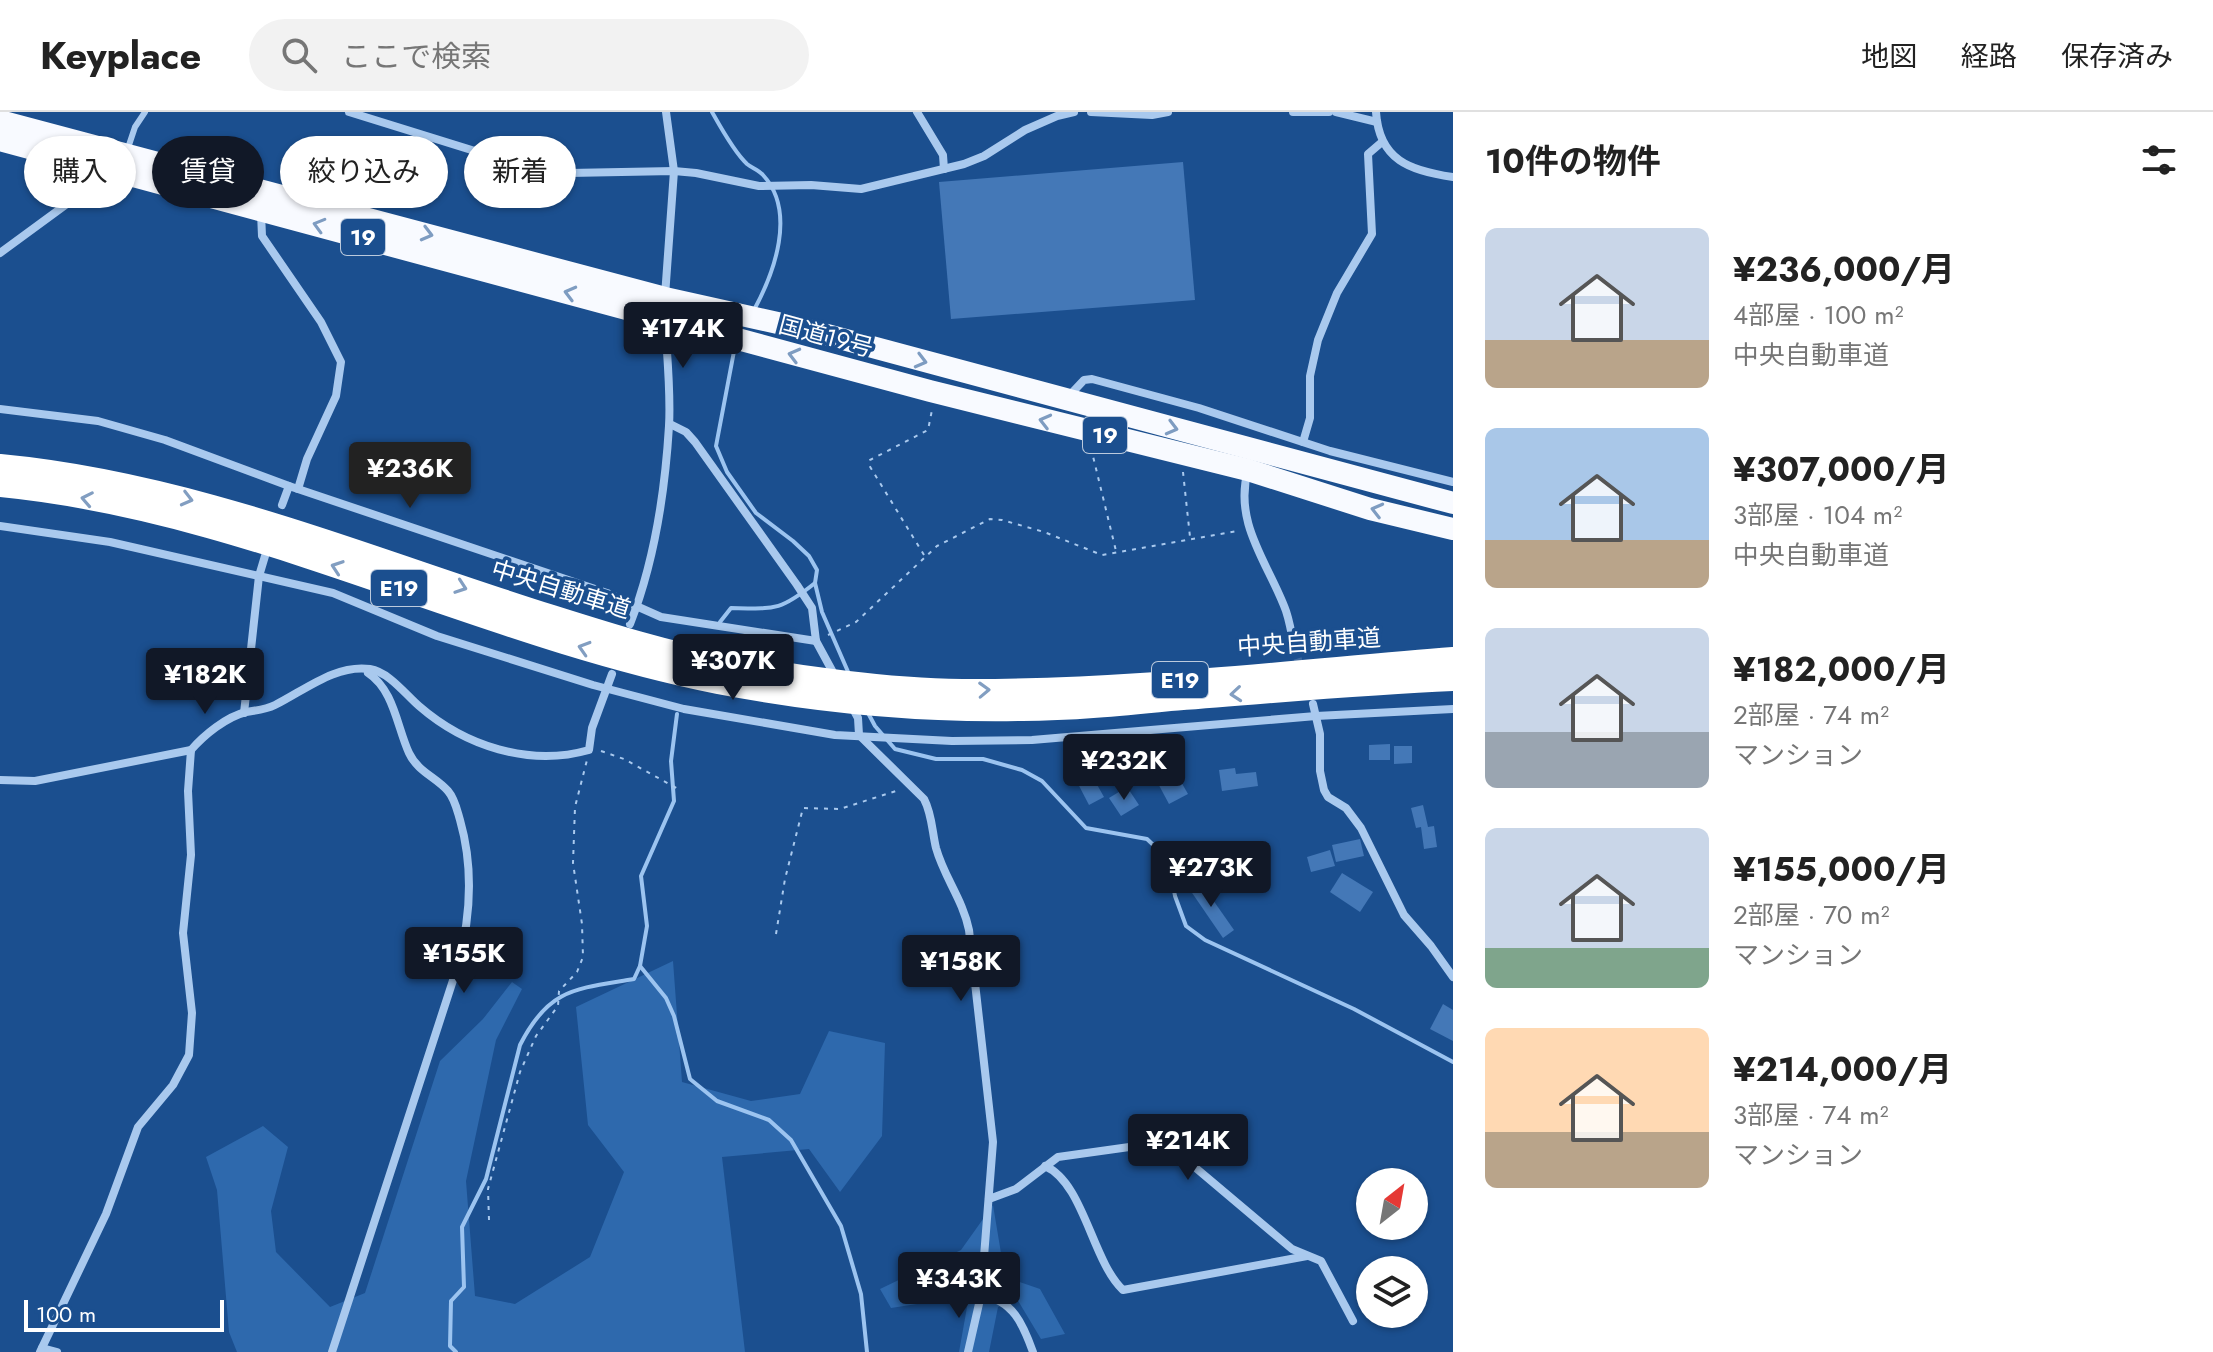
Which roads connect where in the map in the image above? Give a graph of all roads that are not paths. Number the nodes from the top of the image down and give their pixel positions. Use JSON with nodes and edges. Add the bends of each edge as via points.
{"nodes":[{"id":1,"x":145,"y":112,"type":"edge"},
{"id":2,"x":349,"y":112,"type":"edge"},
{"id":3,"x":666,"y":112,"type":"edge"},
{"id":4,"x":917,"y":112,"type":"edge"},
{"id":5,"x":1074,"y":112,"type":"edge"},
{"id":6,"x":1091,"y":112,"type":"edge"},
{"id":7,"x":1168,"y":112,"type":"edge"},
{"id":8,"x":1293,"y":112,"type":"edge"},
{"id":9,"x":1329,"y":112,"type":"edge"},
{"id":10,"x":1336,"y":112,"type":"edge"},
{"id":11,"x":1376,"y":112,"type":"edge"},
{"id":12,"x":378,"y":117,"type":"edge"},
{"id":13,"x":0,"y":121,"type":"edge"},
{"id":14,"x":1377,"y":122,"type":"junction"},
{"id":15,"x":56,"y":136,"type":"edge"},
{"id":16,"x":132,"y":136,"type":"edge"},
{"id":17,"x":0,"y":140,"type":"edge"},
{"id":18,"x":1382,"y":142,"type":"junction"},
{"id":19,"x":24,"y":146,"type":"edge"},
{"id":20,"x":136,"y":158,"type":"edge"},
{"id":21,"x":944,"y":169,"type":"junction"},
{"id":22,"x":674,"y":171,"type":"junction"},
{"id":23,"x":136,"y":176,"type":"edge"},
{"id":24,"x":1453,"y":177,"type":"edge"},
{"id":25,"x":61,"y":208,"type":"edge"},
{"id":26,"x":261,"y":209,"type":"junction"},
{"id":27,"x":0,"y":253,"type":"edge"},
{"id":28,"x":665,"y":308,"type":"junction"},
{"id":29,"x":1065,"y":400,"type":"junction"},
{"id":30,"x":0,"y":409,"type":"edge"},
{"id":31,"x":670,"y":424,"type":"junction"},
{"id":32,"x":1303,"y":442,"type":"junction"},
{"id":33,"x":0,"y":466,"type":"edge"},
{"id":34,"x":1248,"y":470,"type":"junction"},
{"id":35,"x":1453,"y":482,"type":"edge"},
{"id":36,"x":0,"y":485,"type":"edge"},
{"id":37,"x":293,"y":487,"type":"junction"},
{"id":38,"x":1453,"y":503,"type":"edge"},
{"id":39,"x":282,"y":505,"type":"dead end"},
{"id":40,"x":0,"y":526,"type":"edge"},
{"id":41,"x":1453,"y":529,"type":"edge"},
{"id":42,"x":265,"y":556,"type":"dead end"},
{"id":43,"x":259,"y":576,"type":"junction"},
{"id":44,"x":636,"y":607,"type":"junction"},
{"id":45,"x":630,"y":624,"type":"dead end"},
{"id":46,"x":819,"y":639,"type":"junction"},
{"id":47,"x":1294,"y":647,"type":"tunnel mouth"},
{"id":48,"x":1453,"y":659,"type":"edge"},
{"id":49,"x":364,"y":670,"type":"junction"},
{"id":50,"x":612,"y":674,"type":"dead end"},
{"id":51,"x":1453,"y":679,"type":"edge"},
{"id":52,"x":794,"y":684,"type":"junction"},
{"id":53,"x":606,"y":688,"type":"junction"},
{"id":54,"x":905,"y":697,"type":"junction"},
{"id":55,"x":1313,"y":704,"type":"dead end"},
{"id":56,"x":1453,"y":709,"type":"edge"},
{"id":57,"x":244,"y":713,"type":"junction"},
{"id":58,"x":1316,"y":716,"type":"junction"},
{"id":59,"x":864,"y":736,"type":"junction"},
{"id":60,"x":191,"y":750,"type":"junction"},
{"id":61,"x":0,"y":780,"type":"edge"},
{"id":62,"x":1453,"y":977,"type":"edge"},
{"id":63,"x":1045,"y":1166,"type":"junction"},
{"id":64,"x":989,"y":1199,"type":"junction"},
{"id":65,"x":1308,"y":1256,"type":"junction"},
{"id":66,"x":981,"y":1295,"type":"junction"},
{"id":67,"x":1353,"y":1321,"type":"dead end"},
{"id":68,"x":41,"y":1350,"type":"edge"},
{"id":69,"x":57,"y":1352,"type":"edge"},
{"id":70,"x":332,"y":1352,"type":"edge"},
{"id":71,"x":968,"y":1352,"type":"edge"},
{"id":72,"x":1033,"y":1352,"type":"edge"}],
"edges":[{"from":1,"to":16,"type":"lane"},
{"from":2,"to":12,"type":"street"},
{"from":3,"to":22,"type":"street"},
{"from":4,"to":21,"type":"street","via":[[943,155]]},
{"from":5,"to":21,"type":"street","via":[[1025,130],[975,160]]},
{"from":6,"to":7,"type":"street"},
{"from":8,"to":9,"type":"street"},
{"from":10,"to":14,"type":"street"},
{"from":11,"to":14,"type":"street"},
{"from":12,"to":22,"type":"street","via":[[548,170]]},
{"from":13,"to":15,"type":"highway","name":"国道19号","number":"19"},
{"from":14,"to":18,"type":"street"},
{"from":17,"to":19,"type":"highway","name":"国道19号","number":"19"},
{"from":18,"to":24,"type":"street","via":[[1399,161]]},
{"from":18,"to":32,"type":"street","via":[[1368,154],[1372,234],[1337,293],[1318,340]]},
{"from":20,"to":28,"type":"highway","name":"国道19号","number":"19","one_way":true},
{"from":21,"to":22,"type":"street","via":[[861,189],[759,186]]},
{"from":22,"to":28,"type":"street"},
{"from":23,"to":26,"type":"highway","name":"国道19号","number":"19"},
{"from":25,"to":27,"type":"street"},
{"from":28,"to":26,"type":"highway","name":"国道19号","number":"19","one_way":true},
{"from":26,"to":37,"type":"street","via":[[262,236],[321,322],[341,362],[336,396]]},
{"from":28,"to":29,"type":"highway","name":"国道19号","number":"19","one_way":true,"via":[[733,312]]},
{"from":28,"to":31,"type":"street"},
{"from":34,"to":28,"type":"highway","name":"国道19号","number":"19","one_way":true,"via":[[757,345]]},
{"from":29,"to":32,"type":"street","via":[[1084,380],[1092,379]]},
{"from":29,"to":38,"type":"highway","name":"国道19号","number":"19","one_way":true},
{"from":30,"to":37,"type":"street","via":[[98,421]]},
{"from":31,"to":44,"type":"street","via":[[654,537]]},
{"from":31,"to":46,"type":"street","via":[[695,442],[797,585],[812,608]]},
{"from":32,"to":35,"type":"street"},
{"from":33,"to":52,"type":"highway","name":"中央自動車道","number":"E19","one_way":true,"via":[[188,499],[608,634]]},
{"from":41,"to":34,"type":"highway","name":"国道19号","number":"19","one_way":true},
{"from":34,"to":47,"type":"street","via":[[1249,530],[1285,610]]},
{"from":52,"to":36,"type":"highway","name":"中央自動車道","number":"E19","one_way":true,"via":[[722,683],[604,654],[184,519]]},
{"from":37,"to":39,"type":"street"},
{"from":37,"to":44,"type":"street"},
{"from":40,"to":43,"type":"street","via":[[110,542]]},
{"from":42,"to":43,"type":"street"},
{"from":43,"to":53,"type":"street","via":[[333,593],[437,636]]},
{"from":43,"to":57,"type":"street"},
{"from":44,"to":45,"type":"street"},
{"from":44,"to":46,"type":"street","via":[[661,617]]},
{"from":46,"to":59,"type":"street"},
{"from":54,"to":48,"type":"highway","name":"中央自動車道","number":"E19","one_way":true},
{"from":49,"to":53,"type":"street","via":[[388,678],[446,727],[502,752],[534,756],[589,750]]},
{"from":49,"to":57,"type":"street","via":[[331,675],[261,711]]},
{"from":49,"to":70,"type":"street","via":[[387,693],[411,758],[454,802],[471,889],[458,965]]},
{"from":50,"to":53,"type":"street"},
{"from":51,"to":54,"type":"highway","name":"中央自動車道","number":"E19","one_way":true,"via":[[1021,709]]},
{"from":52,"to":54,"type":"highway","name":"中央自動車道","number":"E19"},
{"from":53,"to":59,"type":"street","via":[[684,709]]},
{"from":55,"to":58,"type":"street"},
{"from":56,"to":58,"type":"street"},
{"from":57,"to":60,"type":"street","via":[[210,731]]},
{"from":58,"to":59,"type":"street","via":[[1032,740]]},
{"from":58,"to":62,"type":"street","via":[[1320,771],[1328,797],[1346,808],[1361,828],[1404,915]]},
{"from":59,"to":64,"type":"street","via":[[881,759],[918,790],[930,810],[936,848],[965,910],[992,1123]]},
{"from":60,"to":61,"type":"street","via":[[35,781]]},
{"from":60,"to":68,"type":"street","via":[[191,855],[183,933],[192,1013],[189,1055],[173,1085],[138,1127],[106,1214]]},
{"from":63,"to":64,"type":"street","via":[[1016,1189]]},
{"from":63,"to":65,"type":"street","via":[[1058,1157],[1165,1142],[1292,1249]]},
{"from":63,"to":65,"type":"street","via":[[1065,1184],[1112,1280],[1123,1290]]},
{"from":64,"to":66,"type":"street"},
{"from":65,"to":67,"type":"street","via":[[1321,1261]]},
{"from":66,"to":71,"type":"street"},
{"from":66,"to":72,"type":"street","via":[[998,1298],[1022,1321]]},
{"from":68,"to":69,"type":"street"}]}
